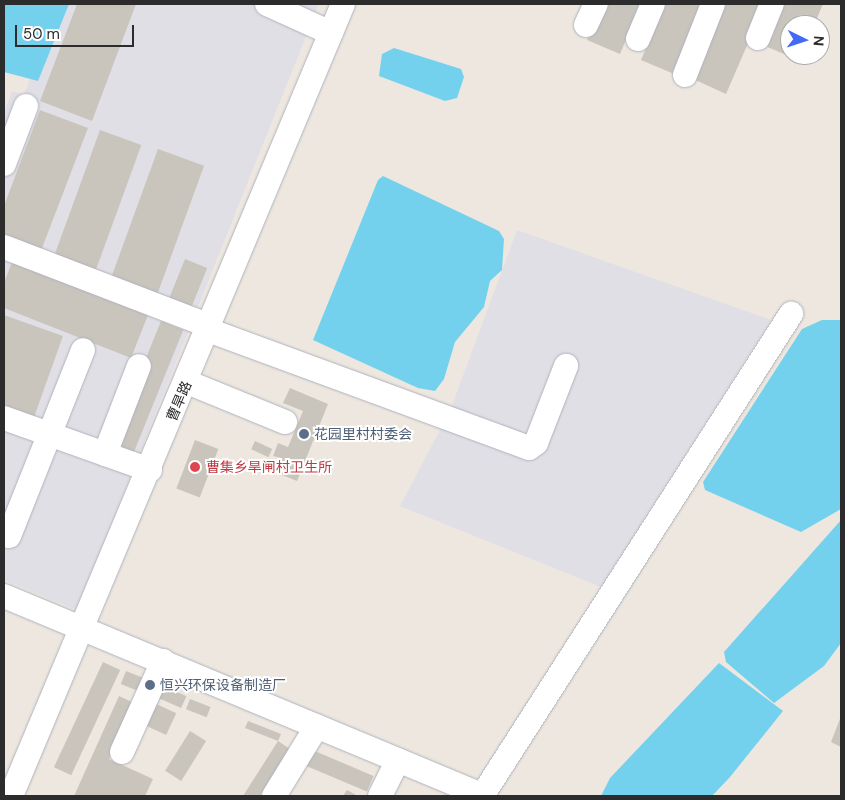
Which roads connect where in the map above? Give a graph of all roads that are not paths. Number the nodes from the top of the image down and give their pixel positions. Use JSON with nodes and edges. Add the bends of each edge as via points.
{"nodes":[{"id":1,"x":268,"y":4,"type":"edge"},
{"id":2,"x":343,"y":4,"type":"edge"},
{"id":3,"x":596,"y":4,"type":"edge"},
{"id":4,"x":653,"y":4,"type":"edge"},
{"id":5,"x":714,"y":4,"type":"edge"},
{"id":6,"x":772,"y":4,"type":"edge"},
{"id":7,"x":586,"y":25,"type":"dead end"},
{"id":8,"x":332,"y":33,"type":"junction"},
{"id":9,"x":758,"y":38,"type":"dead end"},
{"id":10,"x":638,"y":39,"type":"dead end"},
{"id":11,"x":685,"y":75,"type":"dead end"},
{"id":12,"x":26,"y":106,"type":"dead end"},
{"id":13,"x":4,"y":164,"type":"edge"},
{"id":14,"x":4,"y":247,"type":"edge"},
{"id":15,"x":791,"y":314,"type":"dead end"},
{"id":16,"x":209,"y":328,"type":"junction"},
{"id":17,"x":83,"y":350,"type":"dead end"},
{"id":18,"x":139,"y":366,"type":"dead end"},
{"id":19,"x":566,"y":366,"type":"dead end"},
{"id":20,"x":187,"y":382,"type":"junction"},
{"id":21,"x":4,"y":418,"type":"edge"},
{"id":22,"x":285,"y":422,"type":"dead end"},
{"id":23,"x":49,"y":434,"type":"junction"},
{"id":24,"x":105,"y":454,"type":"junction"},
{"id":25,"x":150,"y":470,"type":"junction"},
{"id":26,"x":9,"y":536,"type":"dead end"},
{"id":27,"x":4,"y":596,"type":"edge"},
{"id":28,"x":83,"y":627,"type":"junction"},
{"id":29,"x":163,"y":661,"type":"junction"},
{"id":30,"x":317,"y":726,"type":"junction"},
{"id":31,"x":122,"y":752,"type":"dead end"},
{"id":32,"x":398,"y":760,"type":"junction"},
{"id":33,"x":11,"y":796,"type":"edge"},
{"id":34,"x":274,"y":796,"type":"edge"},
{"id":35,"x":380,"y":796,"type":"edge"},
{"id":36,"x":483,"y":796,"type":"edge"}],
"edges":[{"from":1,"to":8,"type":"street"},
{"from":2,"to":8,"type":"street","name":"曹旱路"},
{"from":3,"to":7,"type":"street"},
{"from":4,"to":10,"type":"street"},
{"from":5,"to":11,"type":"street"},
{"from":6,"to":9,"type":"street"},
{"from":8,"to":16,"type":"street","name":"曹旱路"},
{"from":12,"to":13,"type":"street"},
{"from":14,"to":16,"type":"street"},
{"from":15,"to":36,"type":"street"},
{"from":16,"to":19,"type":"street","via":[[529,448],[536,443]]},
{"from":16,"to":20,"type":"street","name":"曹旱路"},
{"from":17,"to":23,"type":"street"},
{"from":18,"to":24,"type":"street"},
{"from":20,"to":22,"type":"street"},
{"from":20,"to":25,"type":"street","name":"曹旱路"},
{"from":21,"to":23,"type":"street"},
{"from":23,"to":24,"type":"street"},
{"from":23,"to":26,"type":"street"},
{"from":24,"to":25,"type":"street"},
{"from":25,"to":28,"type":"street","name":"曹旱路"},
{"from":27,"to":28,"type":"street"},
{"from":28,"to":29,"type":"street"},
{"from":28,"to":33,"type":"street","name":"曹旱路"},
{"from":29,"to":30,"type":"street"},
{"from":29,"to":31,"type":"street"},
{"from":30,"to":32,"type":"street"},
{"from":30,"to":34,"type":"street"},
{"from":32,"to":35,"type":"street"},
{"from":32,"to":36,"type":"street"}]}
